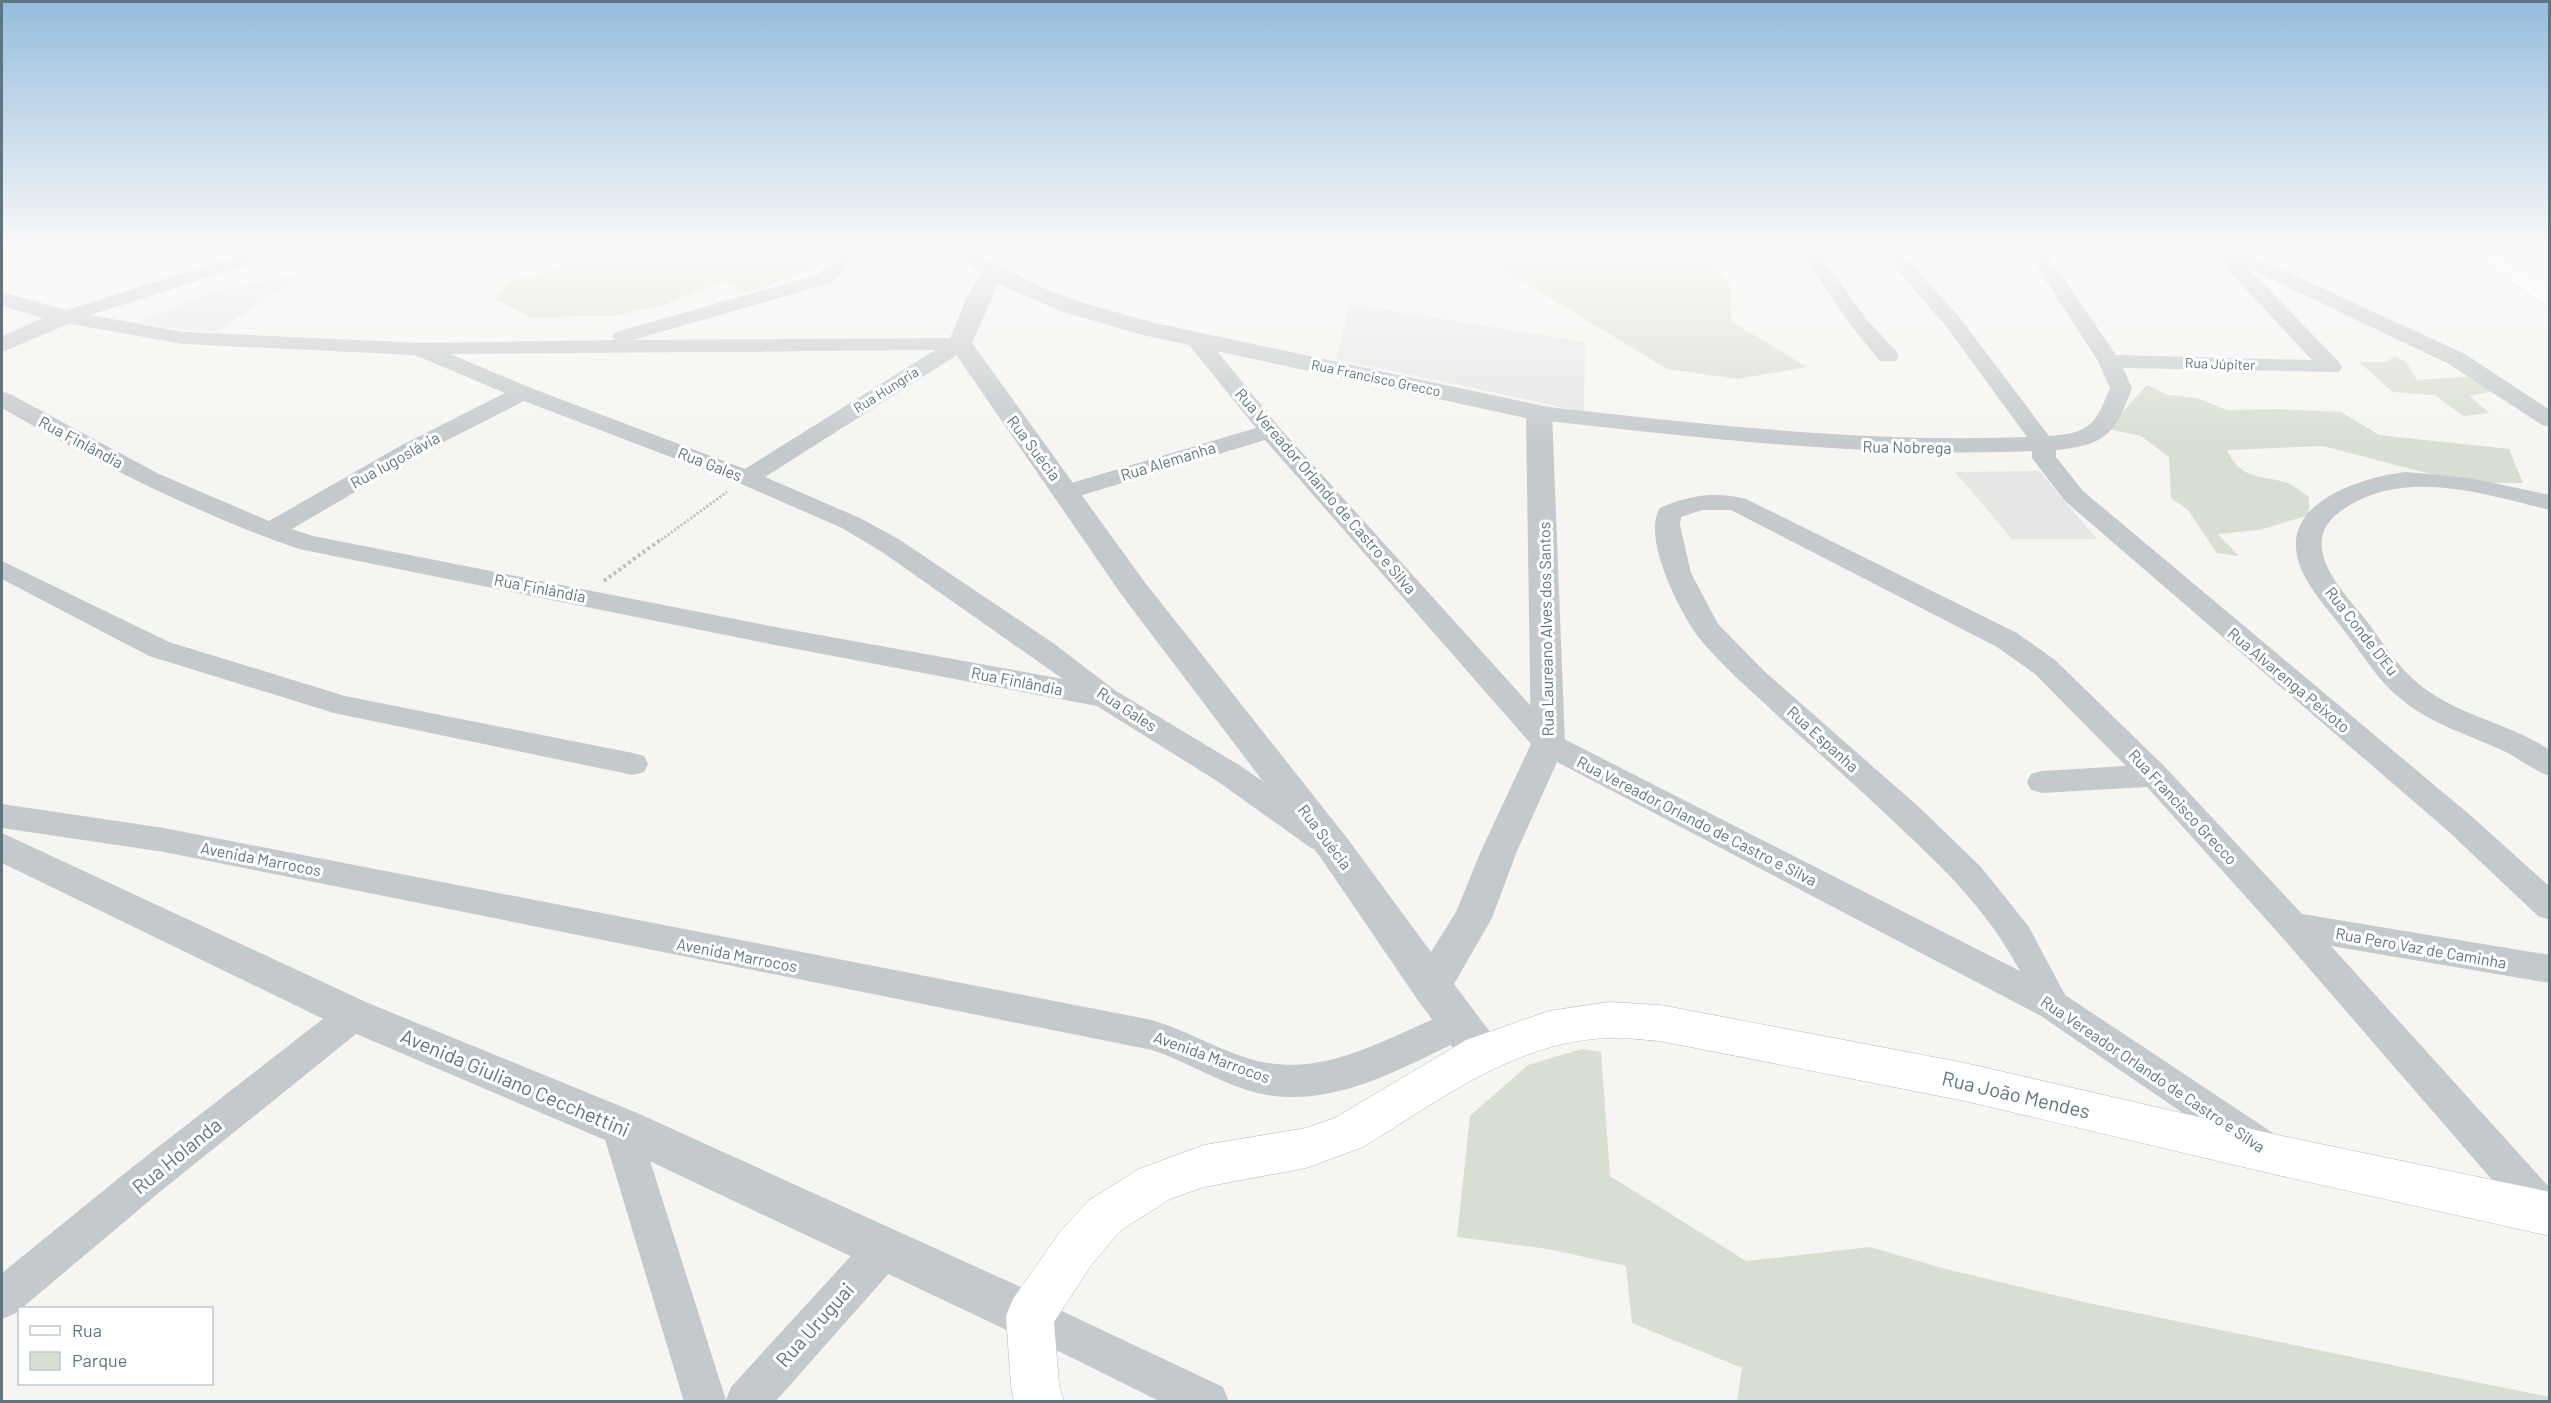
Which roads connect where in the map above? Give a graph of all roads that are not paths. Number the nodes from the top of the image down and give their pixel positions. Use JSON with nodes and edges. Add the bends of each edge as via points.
{"nodes":[{"id":1,"x":61,"y":318,"type":"edge"},
{"id":2,"x":72,"y":318,"type":"edge"},
{"id":3,"x":685,"y":318,"type":"edge"},
{"id":4,"x":971,"y":318,"type":"edge"},
{"id":5,"x":1118,"y":318,"type":"edge"},
{"id":6,"x":1856,"y":318,"type":"edge"},
{"id":7,"x":1950,"y":318,"type":"edge"},
{"id":8,"x":2081,"y":318,"type":"edge"},
{"id":9,"x":2284,"y":318,"type":"edge"},
{"id":10,"x":2372,"y":318,"type":"edge"},
{"id":11,"x":1196,"y":340,"type":"junction"},
{"id":12,"x":960,"y":343,"type":"junction"},
{"id":13,"x":2,"y":345,"type":"edge"},
{"id":14,"x":592,"y":345,"type":"junction"},
{"id":15,"x":419,"y":348,"type":"junction"},
{"id":16,"x":1888,"y":356,"type":"dead end"},
{"id":17,"x":2109,"y":361,"type":"junction"},
{"id":18,"x":523,"y":393,"type":"junction"},
{"id":19,"x":2,"y":399,"type":"edge"},
{"id":20,"x":1539,"y":413,"type":"junction"},
{"id":21,"x":2550,"y":420,"type":"edge"},
{"id":22,"x":1270,"y":431,"type":"junction"},
{"id":23,"x":1770,"y":438,"type":"joint"},
{"id":24,"x":2044,"y":445,"type":"junction"},
{"id":25,"x":747,"y":478,"type":"junction"},
{"id":26,"x":1067,"y":492,"type":"junction"},
{"id":27,"x":2550,"y":503,"type":"edge"},
{"id":28,"x":1737,"y":504,"type":"joint"},
{"id":29,"x":270,"y":531,"type":"junction"},
{"id":30,"x":2,"y":569,"type":"edge"},
{"id":31,"x":1106,"y":698,"type":"junction"},
{"id":32,"x":1548,"y":744,"type":"junction"},
{"id":33,"x":633,"y":764,"type":"dead end"},
{"id":34,"x":2550,"y":765,"type":"edge"},
{"id":35,"x":2154,"y":775,"type":"junction"},
{"id":36,"x":2042,"y":782,"type":"dead end"},
{"id":37,"x":2,"y":816,"type":"edge"},
{"id":38,"x":2,"y":847,"type":"edge"},
{"id":39,"x":1334,"y":848,"type":"junction"},
{"id":40,"x":2550,"y":907,"type":"edge"},
{"id":41,"x":2294,"y":926,"type":"junction"},
{"id":42,"x":2550,"y":969,"type":"edge"},
{"id":43,"x":1431,"y":987,"type":"junction"},
{"id":44,"x":2054,"y":1005,"type":"junction"},
{"id":45,"x":354,"y":1015,"type":"junction"},
{"id":46,"x":1470,"y":1039,"type":"junction"},
{"id":47,"x":620,"y":1126,"type":"junction"},
{"id":48,"x":2273,"y":1154,"type":"junction"},
{"id":49,"x":2548,"y":1213,"type":"edge"},
{"id":50,"x":885,"y":1248,"type":"junction"},
{"id":51,"x":2,"y":1299,"type":"edge"},
{"id":52,"x":1030,"y":1316,"type":"junction"},
{"id":53,"x":705,"y":1401,"type":"edge"},
{"id":54,"x":746,"y":1401,"type":"edge"},
{"id":55,"x":1039,"y":1401,"type":"edge"},
{"id":56,"x":1208,"y":1401,"type":"edge"}],
"edges":[{"from":1,"to":13,"type":"street"},
{"from":2,"to":15,"type":"street","name":"Rua Gales","via":[[184,338]]},
{"from":3,"to":14,"type":"street"},
{"from":4,"to":12,"type":"street"},
{"from":5,"to":11,"type":"street","name":"Rua Francisco Grecco"},
{"from":6,"to":16,"type":"street"},
{"from":7,"to":24,"type":"street","name":"Rua Alvarenga Peixoto"},
{"from":8,"to":17,"type":"street","name":"Rua Nobrega"},
{"from":9,"to":17,"type":"street","name":"Rua Júpiter","via":[[2331,367]]},
{"from":10,"to":21,"type":"street","via":[[2457,358]]},
{"from":11,"to":20,"type":"street","name":"Rua Francisco Grecco"},
{"from":11,"to":22,"type":"street","name":"Rua Vereador Orlando de Castro e Silva"},
{"from":12,"to":14,"type":"street"},
{"from":12,"to":25,"type":"street","name":"Rua Hungria"},
{"from":12,"to":26,"type":"street","name":"Rua Suécia"},
{"from":14,"to":15,"type":"street"},
{"from":15,"to":18,"type":"street","name":"Rua Gales"},
{"from":17,"to":24,"type":"street","name":"Rua Nobrega","via":[[2121,388],[2110,415],[2093,435]]},
{"from":18,"to":25,"type":"street","name":"Rua Gales"},
{"from":18,"to":29,"type":"street","name":"Rua Iugoslávia","via":[[410,450]]},
{"from":19,"to":29,"type":"street","name":"Rua Finlândia","via":[[58,432],[183,494]]},
{"from":20,"to":23,"type":"street","name":"Rua Francisco Grecco"},
{"from":20,"to":32,"type":"street","name":"Rua Laureano Alves dos Santos"},
{"from":22,"to":26,"type":"street","name":"Rua Alemanha"},
{"from":22,"to":32,"type":"street","name":"Rua Vereador Orlando de Castro e Silva"},
{"from":23,"to":24,"type":"street","name":"Rua Nobrega","via":[[1866,447]]},
{"from":24,"to":40,"type":"street","name":"Rua Alvarenga Peixoto","via":[[2044,458],[2074,496],[2459,823]]},
{"from":25,"to":31,"type":"street","name":"Rua Gales","via":[[851,523],[891,546]]},
{"from":26,"to":39,"type":"street","name":"Rua Suécia","via":[[1132,587]]},
{"from":27,"to":34,"type":"street","name":"Rua Conde D'Eu","via":[[2456,483],[2389,480],[2362,487],[2319,513],[2307,534],[2308,556],[2340,607],[2408,690],[2441,712],[2520,747]]},
{"from":28,"to":35,"type":"street","name":"Rua Francisco Grecco","via":[[2007,640],[2045,667]]},
{"from":28,"to":44,"type":"street","name":"Rua Espanha","via":[[1715,500],[1686,505],[1669,513],[1665,525],[1685,594],[1707,629],[1751,675],[1971,877],[2032,957]]},
{"from":29,"to":31,"type":"street","name":"Rua Finlândia","via":[[351,553]]},
{"from":30,"to":33,"type":"street","via":[[159,649],[344,706]]},
{"from":31,"to":39,"type":"street","name":"Rua Gales","via":[[1228,773]]},
{"from":32,"to":43,"type":"street","name":"Rua Laureano Alves dos Santos","via":[[1473,918]]},
{"from":32,"to":44,"type":"street","name":"Rua Vereador Orlando de Castro e Silva"},
{"from":35,"to":36,"type":"street"},
{"from":35,"to":41,"type":"street","name":"Rua Francisco Grecco"},
{"from":37,"to":46,"type":"street","name":"Avenida Marrocos","via":[[164,840],[1152,1035],[1249,1074],[1284,1082],[1312,1082]]},
{"from":38,"to":45,"type":"street","name":"Avenida Giuliano Cecchettini"},
{"from":39,"to":43,"type":"street","name":"Rua Suécia"},
{"from":41,"to":42,"type":"street","name":"Rua Pero Vaz de Caminha"},
{"from":41,"to":49,"type":"street","name":"Rua Francisco Grecco"},
{"from":43,"to":46,"type":"street"},
{"from":44,"to":48,"type":"street","name":"Rua Vereador Orlando de Castro e Silva"},
{"from":45,"to":47,"type":"street","name":"Avenida Giuliano Cecchettini"},
{"from":45,"to":51,"type":"street","name":"Rua Holanda"},
{"from":46,"to":48,"type":"main road","name":"Rua João Mendes","via":[[1609,1020],[1660,1023],[1965,1082]]},
{"from":46,"to":52,"type":"main road","name":"Rua João Mendes","via":[[1348,1133],[1306,1148],[1204,1166],[1155,1184],[1104,1216],[1076,1248]]},
{"from":47,"to":50,"type":"street","name":"Avenida Giuliano Cecchettini"},
{"from":47,"to":53,"type":"street"},
{"from":48,"to":49,"type":"main road","name":"Rua João Mendes"},
{"from":50,"to":52,"type":"street","name":"Avenida Giuliano Cecchettini"},
{"from":50,"to":54,"type":"street","name":"Rua Uruguai"},
{"from":52,"to":55,"type":"main road"},
{"from":52,"to":56,"type":"street"}]}
